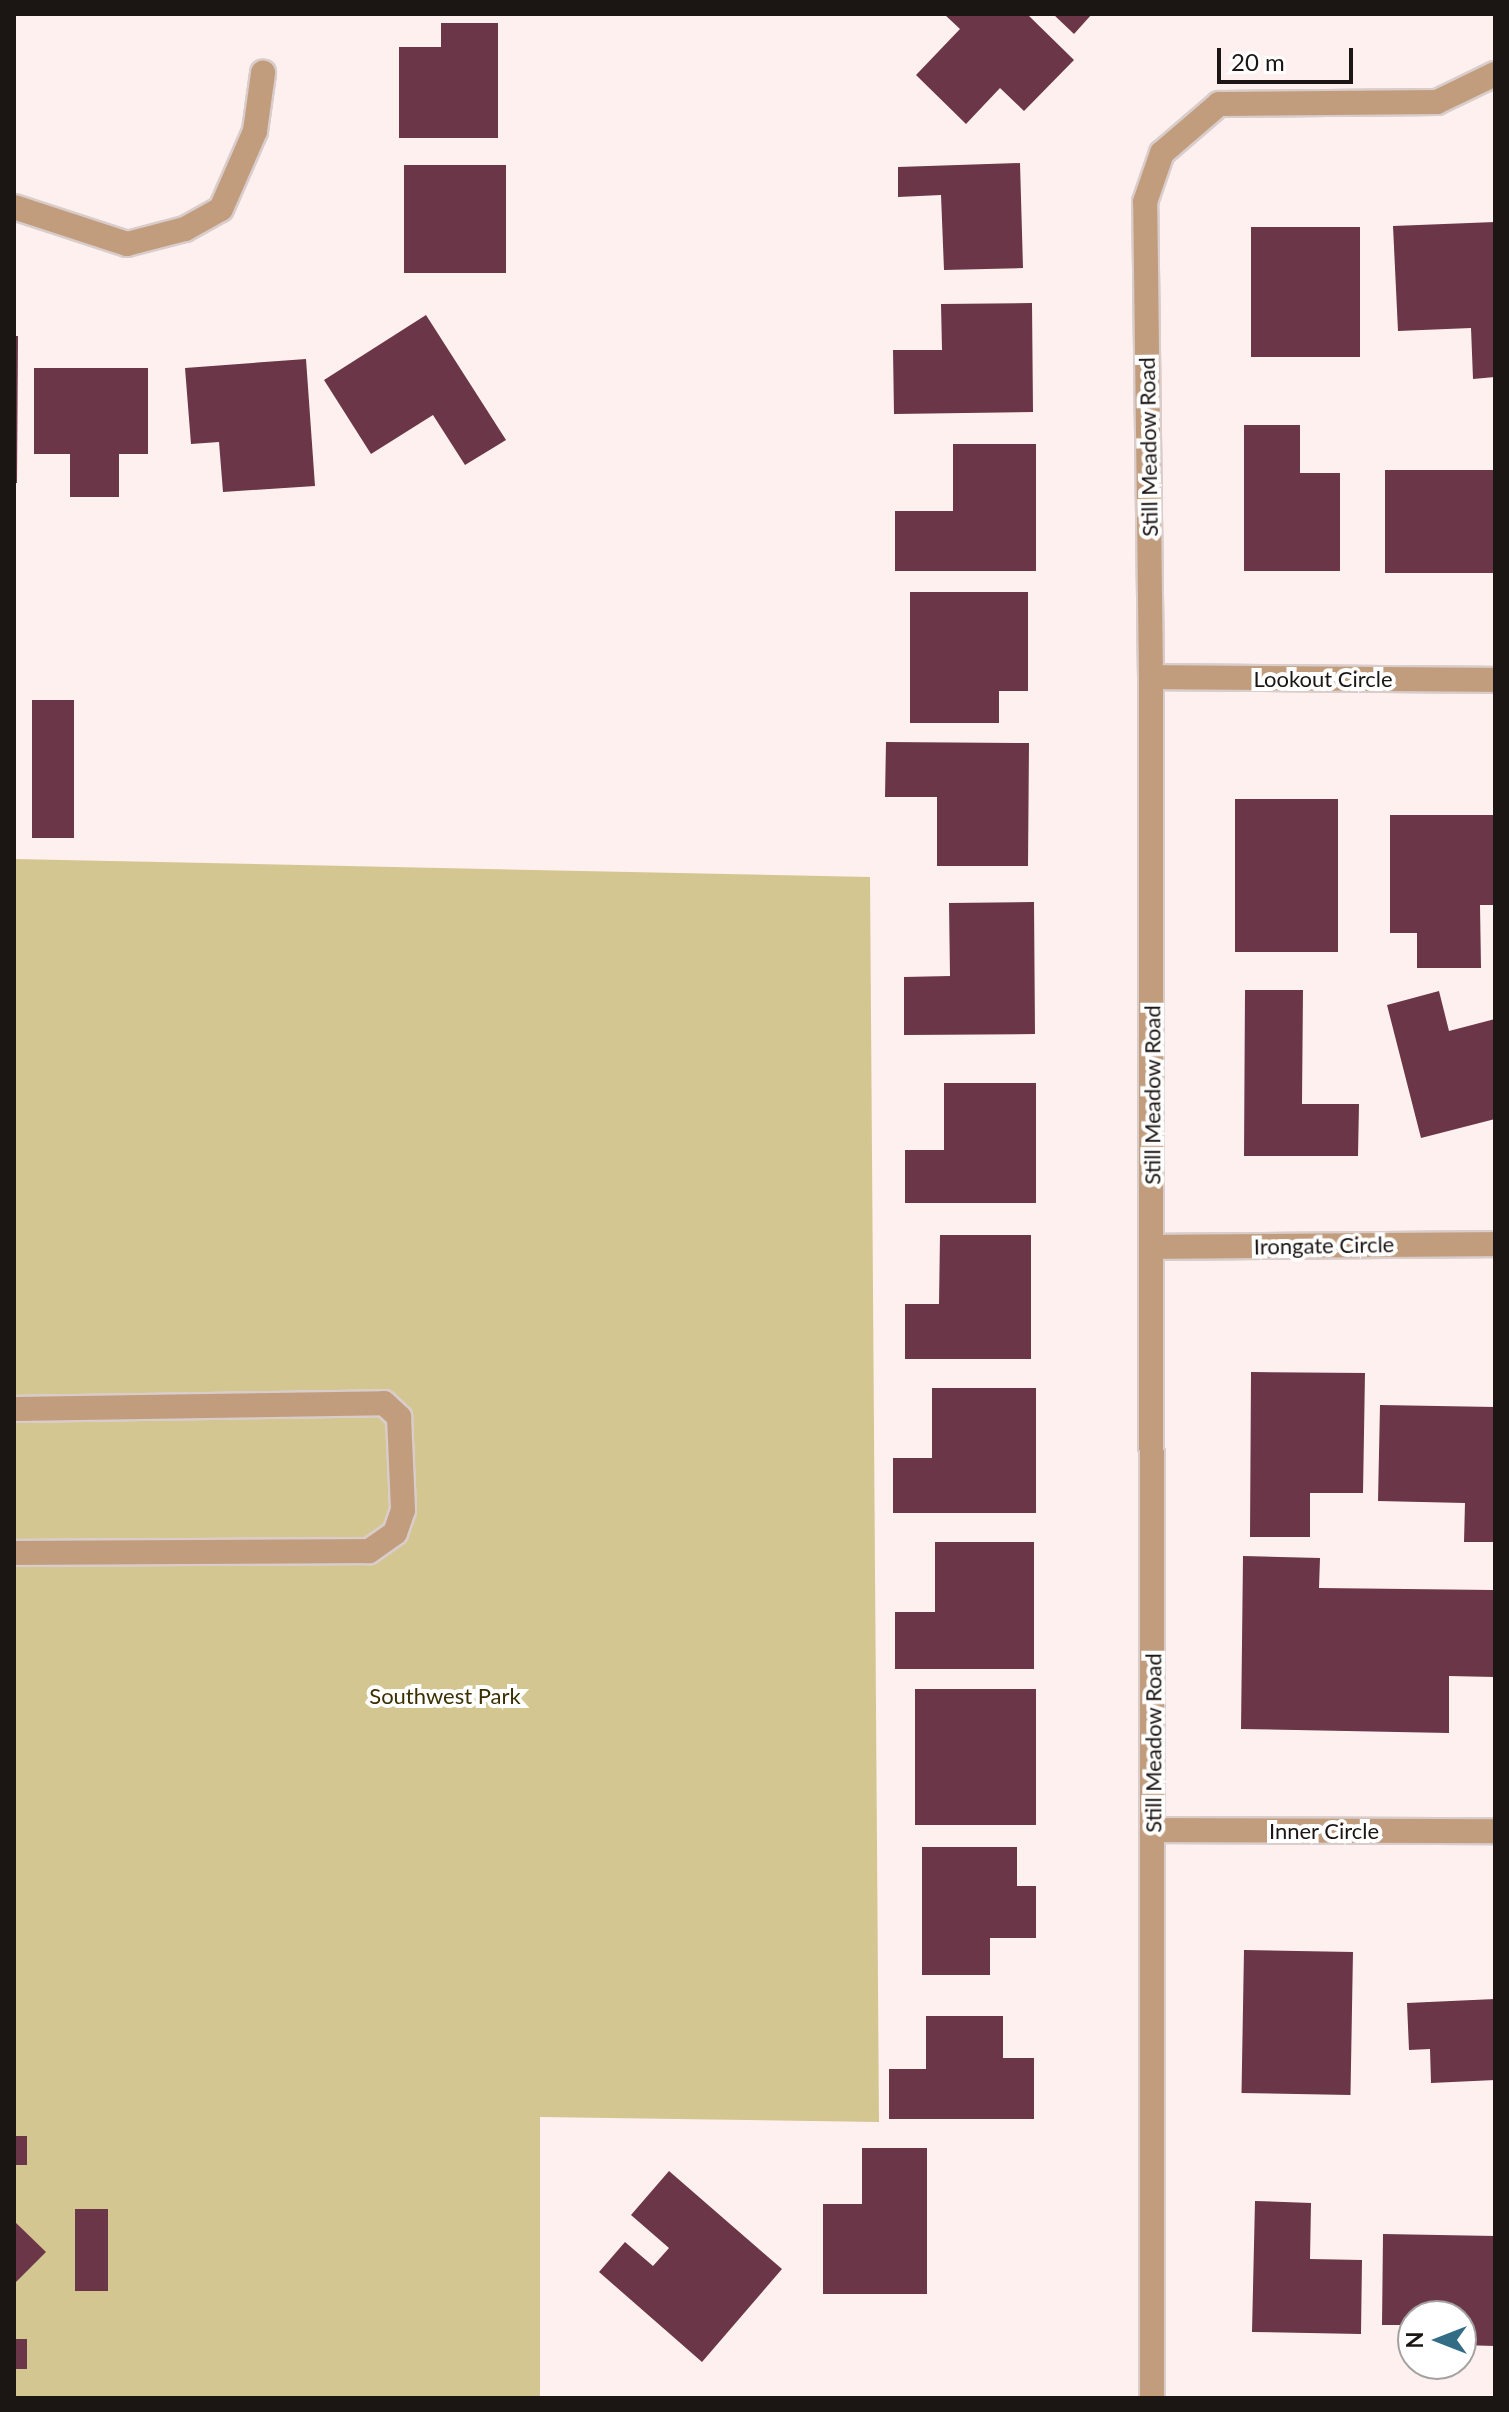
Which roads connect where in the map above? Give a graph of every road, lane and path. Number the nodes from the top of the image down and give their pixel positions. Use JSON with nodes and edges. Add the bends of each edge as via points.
{"nodes":[{"id":1,"x":263,"y":73,"type":"dead end"},
{"id":2,"x":1495,"y":74,"type":"edge"},
{"id":3,"x":14,"y":207,"type":"edge"},
{"id":4,"x":1151,"y":677,"type":"junction"},
{"id":5,"x":1495,"y":680,"type":"edge"},
{"id":6,"x":1495,"y":1244,"type":"edge"},
{"id":7,"x":1152,"y":1247,"type":"junction"},
{"id":8,"x":14,"y":1409,"type":"edge"},
{"id":9,"x":14,"y":1553,"type":"edge"},
{"id":10,"x":1153,"y":1830,"type":"junction"},
{"id":11,"x":1495,"y":1831,"type":"edge"},
{"id":12,"x":1152,"y":2398,"type":"edge"}],
"edges":[{"from":1,"to":3,"type":"street","via":[[255,131],[221,209],[185,229],[127,244]]},
{"from":2,"to":4,"type":"street","name":"Still Meadow Road","via":[[1437,102],[1219,104],[1162,153],[1145,202]]},
{"from":4,"to":5,"type":"street","name":"Lookout Circle"},
{"from":4,"to":7,"type":"street","name":"Still Meadow Road"},
{"from":6,"to":7,"type":"street","name":"Irongate Circle"},
{"from":7,"to":10,"type":"street","name":"Still Meadow Road"},
{"from":8,"to":9,"type":"street","via":[[384,1403],[399,1417],[403,1510],[395,1533],[369,1551]]},
{"from":10,"to":11,"type":"street","name":"Inner Circle"},
{"from":10,"to":12,"type":"street","name":"Still Meadow Road"}]}
